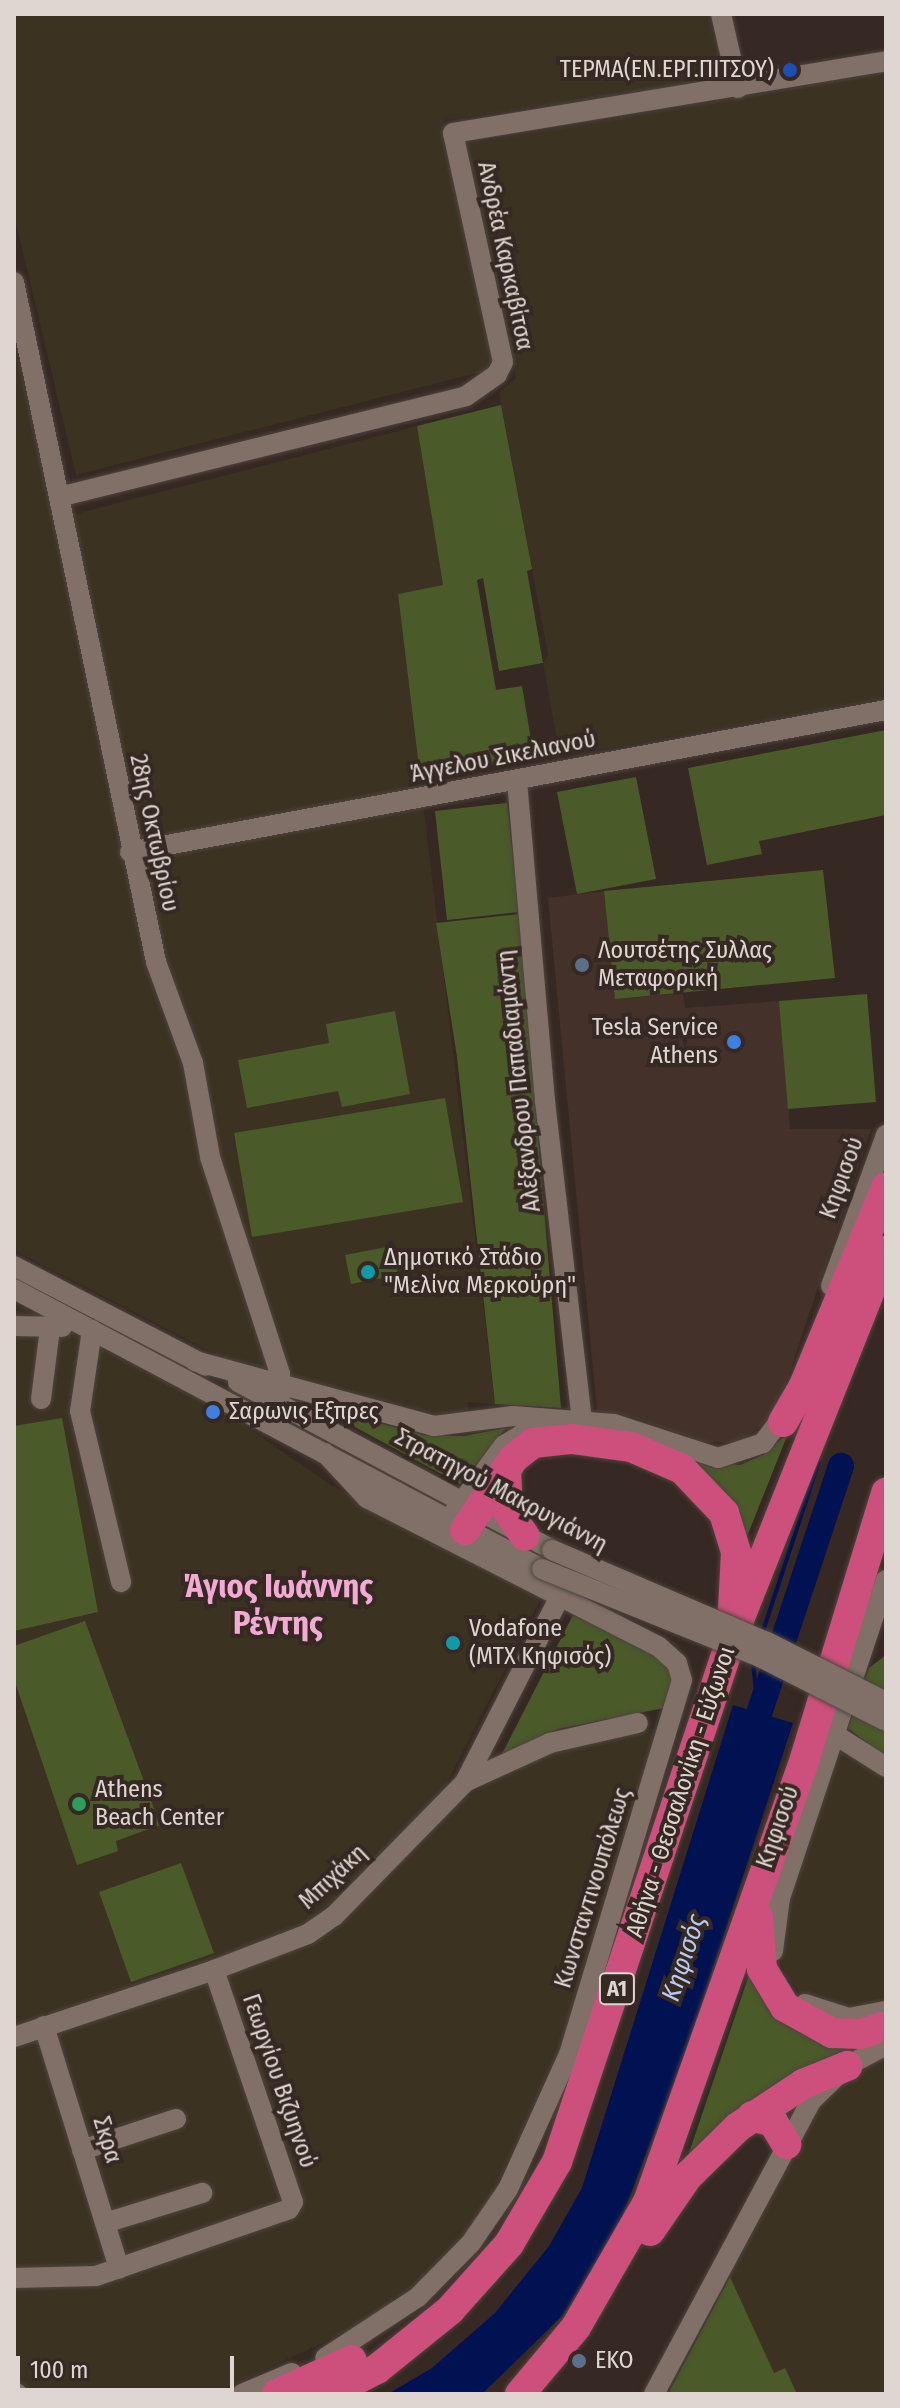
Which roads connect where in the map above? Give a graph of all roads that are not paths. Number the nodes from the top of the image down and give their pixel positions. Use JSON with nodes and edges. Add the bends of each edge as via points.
{"nodes":[{"id":1,"x":721,"y":14,"type":"edge"},
{"id":2,"x":886,"y":61,"type":"edge"},
{"id":3,"x":738,"y":88,"type":"junction"},
{"id":4,"x":14,"y":282,"type":"edge"},
{"id":5,"x":63,"y":496,"type":"junction"},
{"id":6,"x":886,"y":710,"type":"edge"},
{"id":7,"x":517,"y":781,"type":"junction"},
{"id":8,"x":130,"y":852,"type":"junction"},
{"id":9,"x":886,"y":1135,"type":"edge"},
{"id":10,"x":886,"y":1188,"type":"edge"},
{"id":11,"x":886,"y":1251,"type":"edge"},
{"id":12,"x":14,"y":1266,"type":"edge"},
{"id":13,"x":14,"y":1289,"type":"edge"},
{"id":14,"x":85,"y":1319,"type":"junction"},
{"id":15,"x":14,"y":1326,"type":"edge"},
{"id":16,"x":50,"y":1329,"type":"junction"},
{"id":17,"x":280,"y":1393,"type":"junction"},
{"id":18,"x":41,"y":1399,"type":"dead end"},
{"id":19,"x":267,"y":1422,"type":"junction"},
{"id":20,"x":543,"y":1422,"type":"junction"},
{"id":21,"x":783,"y":1422,"type":"junction"},
{"id":22,"x":582,"y":1423,"type":"junction"},
{"id":23,"x":325,"y":1453,"type":"junction"},
{"id":24,"x":506,"y":1469,"type":"junction"},
{"id":25,"x":886,"y":1493,"type":"edge"},
{"id":26,"x":463,"y":1515,"type":"junction"},
{"id":27,"x":538,"y":1543,"type":"junction"},
{"id":28,"x":886,"y":1580,"type":"edge"},
{"id":29,"x":121,"y":1582,"type":"dead end"},
{"id":30,"x":559,"y":1598,"type":"junction"},
{"id":31,"x":731,"y":1640,"type":"junction"},
{"id":32,"x":877,"y":1641,"type":"edge"},
{"id":33,"x":886,"y":1702,"type":"edge"},
{"id":34,"x":886,"y":1721,"type":"edge"},
{"id":35,"x":638,"y":1723,"type":"dead end"},
{"id":36,"x":837,"y":1736,"type":"junction"},
{"id":37,"x":886,"y":1767,"type":"edge"},
{"id":38,"x":465,"y":1782,"type":"junction"},
{"id":39,"x":761,"y":1887,"type":"junction"},
{"id":40,"x":214,"y":1970,"type":"junction"},
{"id":41,"x":886,"y":2011,"type":"edge"},
{"id":42,"x":44,"y":2026,"type":"junction"},
{"id":43,"x":886,"y":2026,"type":"edge"},
{"id":44,"x":14,"y":2037,"type":"edge"},
{"id":45,"x":886,"y":2045,"type":"edge"},
{"id":46,"x":847,"y":2066,"type":"junction"},
{"id":47,"x":752,"y":2116,"type":"junction"},
{"id":48,"x":176,"y":2119,"type":"dead end"},
{"id":49,"x":786,"y":2144,"type":"junction"},
{"id":50,"x":82,"y":2150,"type":"junction"},
{"id":51,"x":202,"y":2193,"type":"dead end"},
{"id":52,"x":105,"y":2223,"type":"junction"},
{"id":53,"x":119,"y":2269,"type":"junction"},
{"id":54,"x":14,"y":2278,"type":"edge"},
{"id":55,"x":592,"y":2302,"type":"junction"},
{"id":56,"x":450,"y":2310,"type":"junction"},
{"id":57,"x":242,"y":2394,"type":"edge"},
{"id":58,"x":277,"y":2394,"type":"edge"},
{"id":59,"x":329,"y":2394,"type":"edge"},
{"id":60,"x":520,"y":2394,"type":"edge"},
{"id":61,"x":654,"y":2394,"type":"edge"}],
"edges":[{"from":1,"to":3,"type":"street"},
{"from":2,"to":3,"type":"street","name":"Ανδρέα Καρκαβίτσα"},
{"from":3,"to":5,"type":"street","name":"Ανδρέα Καρκαβίτσα","via":[[453,133],[503,362],[497,374],[472,393]]},
{"from":4,"to":5,"type":"street","name":"28ης Οκτωβρίου"},
{"from":5,"to":8,"type":"street","name":"28ης Οκτωβρίου"},
{"from":6,"to":7,"type":"street","name":"Άγγελου Σικελιανού"},
{"from":7,"to":8,"type":"street","name":"Άγγελου Σικελιανού"},
{"from":7,"to":22,"type":"street","name":"Αλέξανδρου Παπαδιαμάντη","via":[[545,1101]]},
{"from":8,"to":17,"type":"street","name":"28ης Οκτωβρίου","via":[[156,962],[193,1063],[210,1157]]},
{"from":9,"to":21,"type":"street","name":"Κηφισού"},
{"from":10,"to":21,"type":"highway","via":[[803,1388]]},
{"from":11,"to":31,"type":"highway","name":"Αθήνα - Θεσσαλονίκη - Εύζωνοι","number":"Α1"},
{"from":12,"to":14,"type":"street","name":"Στρατηγού Μακρυγιάννη"},
{"from":13,"to":14,"type":"street","name":"Στρατηγού Μακρυγιάννη"},
{"from":14,"to":16,"type":"street"},
{"from":14,"to":17,"type":"street","name":"Στρατηγού Μακρυγιάννη"},
{"from":14,"to":19,"type":"street","name":"Στρατηγού Μακρυγιάννη"},
{"from":14,"to":29,"type":"street","via":[[80,1411]]},
{"from":15,"to":16,"type":"street"},
{"from":16,"to":18,"type":"street"},
{"from":17,"to":19,"type":"street"},
{"from":17,"to":20,"type":"street","via":[[434,1426],[500,1417]]},
{"from":17,"to":26,"type":"street","name":"Στρατηγού Μακρυγιάννη"},
{"from":19,"to":23,"type":"street","name":"Στρατηγού Μακρυγιάννη"},
{"from":20,"to":22,"type":"street"},
{"from":20,"to":26,"type":"street","via":[[504,1445]]},
{"from":21,"to":22,"type":"street","via":[[756,1447],[718,1458],[629,1427]]},
{"from":23,"to":26,"type":"street","name":"Στρατηγού Μακρυγιάννη"},
{"from":23,"to":30,"type":"street","name":"Κωνσταντινουπόλεως","via":[[367,1498]]},
{"from":24,"to":26,"type":"highway"},
{"from":24,"to":27,"type":"highway","via":[[508,1512]]},
{"from":24,"to":31,"type":"highway","via":[[533,1443],[555,1438],[617,1443],[682,1469],[716,1502],[734,1536]]},
{"from":25,"to":39,"type":"highway"},
{"from":26,"to":27,"type":"street","name":"Στρατηγού Μακρυγιάννη"},
{"from":26,"to":34,"type":"street","name":"Στρατηγού Μακρυγιάννη","bridge":true,"via":[[542,1569],[760,1657]]},
{"from":27,"to":33,"type":"street","name":"Στρατηγού Μακρυγιάννη","bridge":true,"via":[[767,1642]]},
{"from":28,"to":32,"type":"street","name":"Κηφισού"},
{"from":30,"to":38,"type":"street","name":"Μπιχάκη"},
{"from":30,"to":57,"type":"street","name":"Κωνσταντινουπόλεως","via":[[658,1646],[677,1663],[682,1680],[549,2108],[485,2224],[418,2297],[351,2345]]},
{"from":31,"to":56,"type":"highway","name":"Αθήνα - Θεσσαλονίκη - Εύζωνοι","number":"Α1","via":[[557,2162],[509,2244]]},
{"from":32,"to":36,"type":"street","name":"Κηφισού"},
{"from":35,"to":38,"type":"street","via":[[550,1743]]},
{"from":36,"to":37,"type":"street"},
{"from":36,"to":41,"type":"street","name":"Κηφισού","via":[[780,1898],[773,1956],[791,1990],[811,2007],[849,2018]]},
{"from":38,"to":40,"type":"street","name":"Μπιχάκη","via":[[321,1926]]},
{"from":39,"to":43,"type":"highway","via":[[758,1952],[766,1980],[785,2007],[832,2033],[861,2034]]},
{"from":39,"to":55,"type":"highway","via":[[648,2202]]},
{"from":40,"to":42,"type":"street","name":"Μπιχάκη"},
{"from":40,"to":53,"type":"street","name":"Γεωργίου Βιζυηνού","via":[[293,2202],[289,2209]]},
{"from":42,"to":44,"type":"street","name":"Μπιχάκη"},
{"from":42,"to":50,"type":"street","name":"Σκρα"},
{"from":45,"to":46,"type":"street"},
{"from":46,"to":47,"type":"highway","via":[[803,2084]]},
{"from":46,"to":49,"type":"street","via":[[811,2101]]},
{"from":47,"to":49,"type":"highway","via":[[773,2122]]},
{"from":47,"to":55,"type":"highway","via":[[688,2176],[634,2256]]},
{"from":48,"to":50,"type":"street"},
{"from":49,"to":61,"type":"street"},
{"from":50,"to":52,"type":"street","name":"Σκρα"},
{"from":51,"to":52,"type":"street"},
{"from":52,"to":53,"type":"street","name":"Σκρα"},
{"from":53,"to":54,"type":"street","via":[[84,2278]]},
{"from":55,"to":60,"type":"highway","via":[[557,2354]]},
{"from":56,"to":58,"type":"highway"},
{"from":56,"to":59,"type":"highway","name":"Αθήνα - Θεσσαλονίκη - Εύζωνοι","number":"Α1","via":[[377,2369]]}]}
